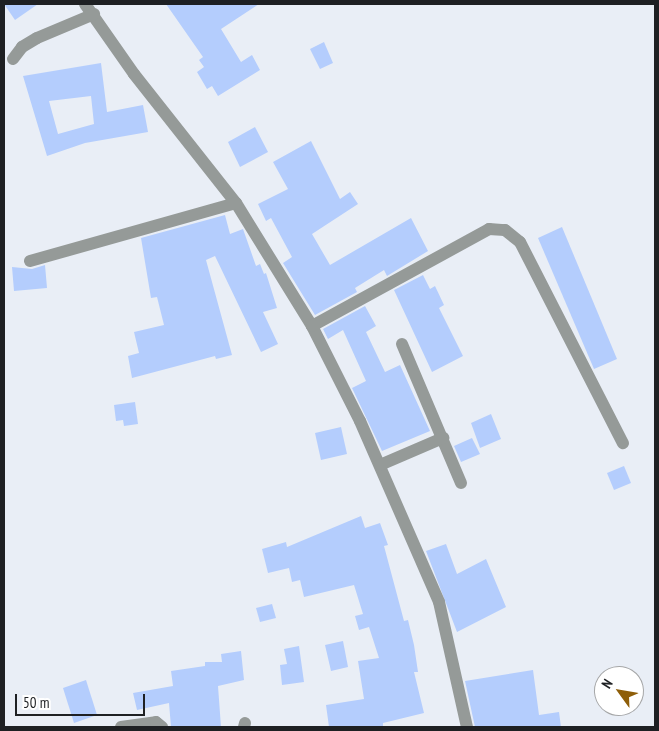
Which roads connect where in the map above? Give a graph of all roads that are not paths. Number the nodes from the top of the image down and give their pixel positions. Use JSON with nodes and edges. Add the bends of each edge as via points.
{"nodes":[{"id":1,"x":85,"y":4,"type":"edge"},
{"id":2,"x":94,"y":14,"type":"junction"},
{"id":3,"x":13,"y":59,"type":"dead end"},
{"id":4,"x":236,"y":203,"type":"junction"},
{"id":5,"x":30,"y":261,"type":"dead end"},
{"id":6,"x":312,"y":326,"type":"junction"},
{"id":7,"x":402,"y":344,"type":"dead end"},
{"id":8,"x":443,"y":438,"type":"junction"},
{"id":9,"x":623,"y":443,"type":"dead end"},
{"id":10,"x":380,"y":465,"type":"junction"},
{"id":11,"x":461,"y":483,"type":"dead end"},
{"id":12,"x":121,"y":727,"type":"edge"},
{"id":13,"x":162,"y":727,"type":"edge"},
{"id":14,"x":467,"y":727,"type":"edge"}],
"edges":[{"from":1,"to":2,"type":"street"},
{"from":2,"to":3,"type":"street","via":[[37,38],[22,47]]},
{"from":2,"to":4,"type":"street","via":[[134,74]]},
{"from":4,"to":5,"type":"street"},
{"from":4,"to":6,"type":"street"},
{"from":6,"to":9,"type":"street","via":[[489,229],[505,230],[520,242]]},
{"from":6,"to":10,"type":"street"},
{"from":7,"to":8,"type":"street"},
{"from":8,"to":10,"type":"street"},
{"from":8,"to":11,"type":"street"},
{"from":10,"to":14,"type":"street","via":[[438,602]]},
{"from":12,"to":13,"type":"street","via":[[156,722]]}]}
